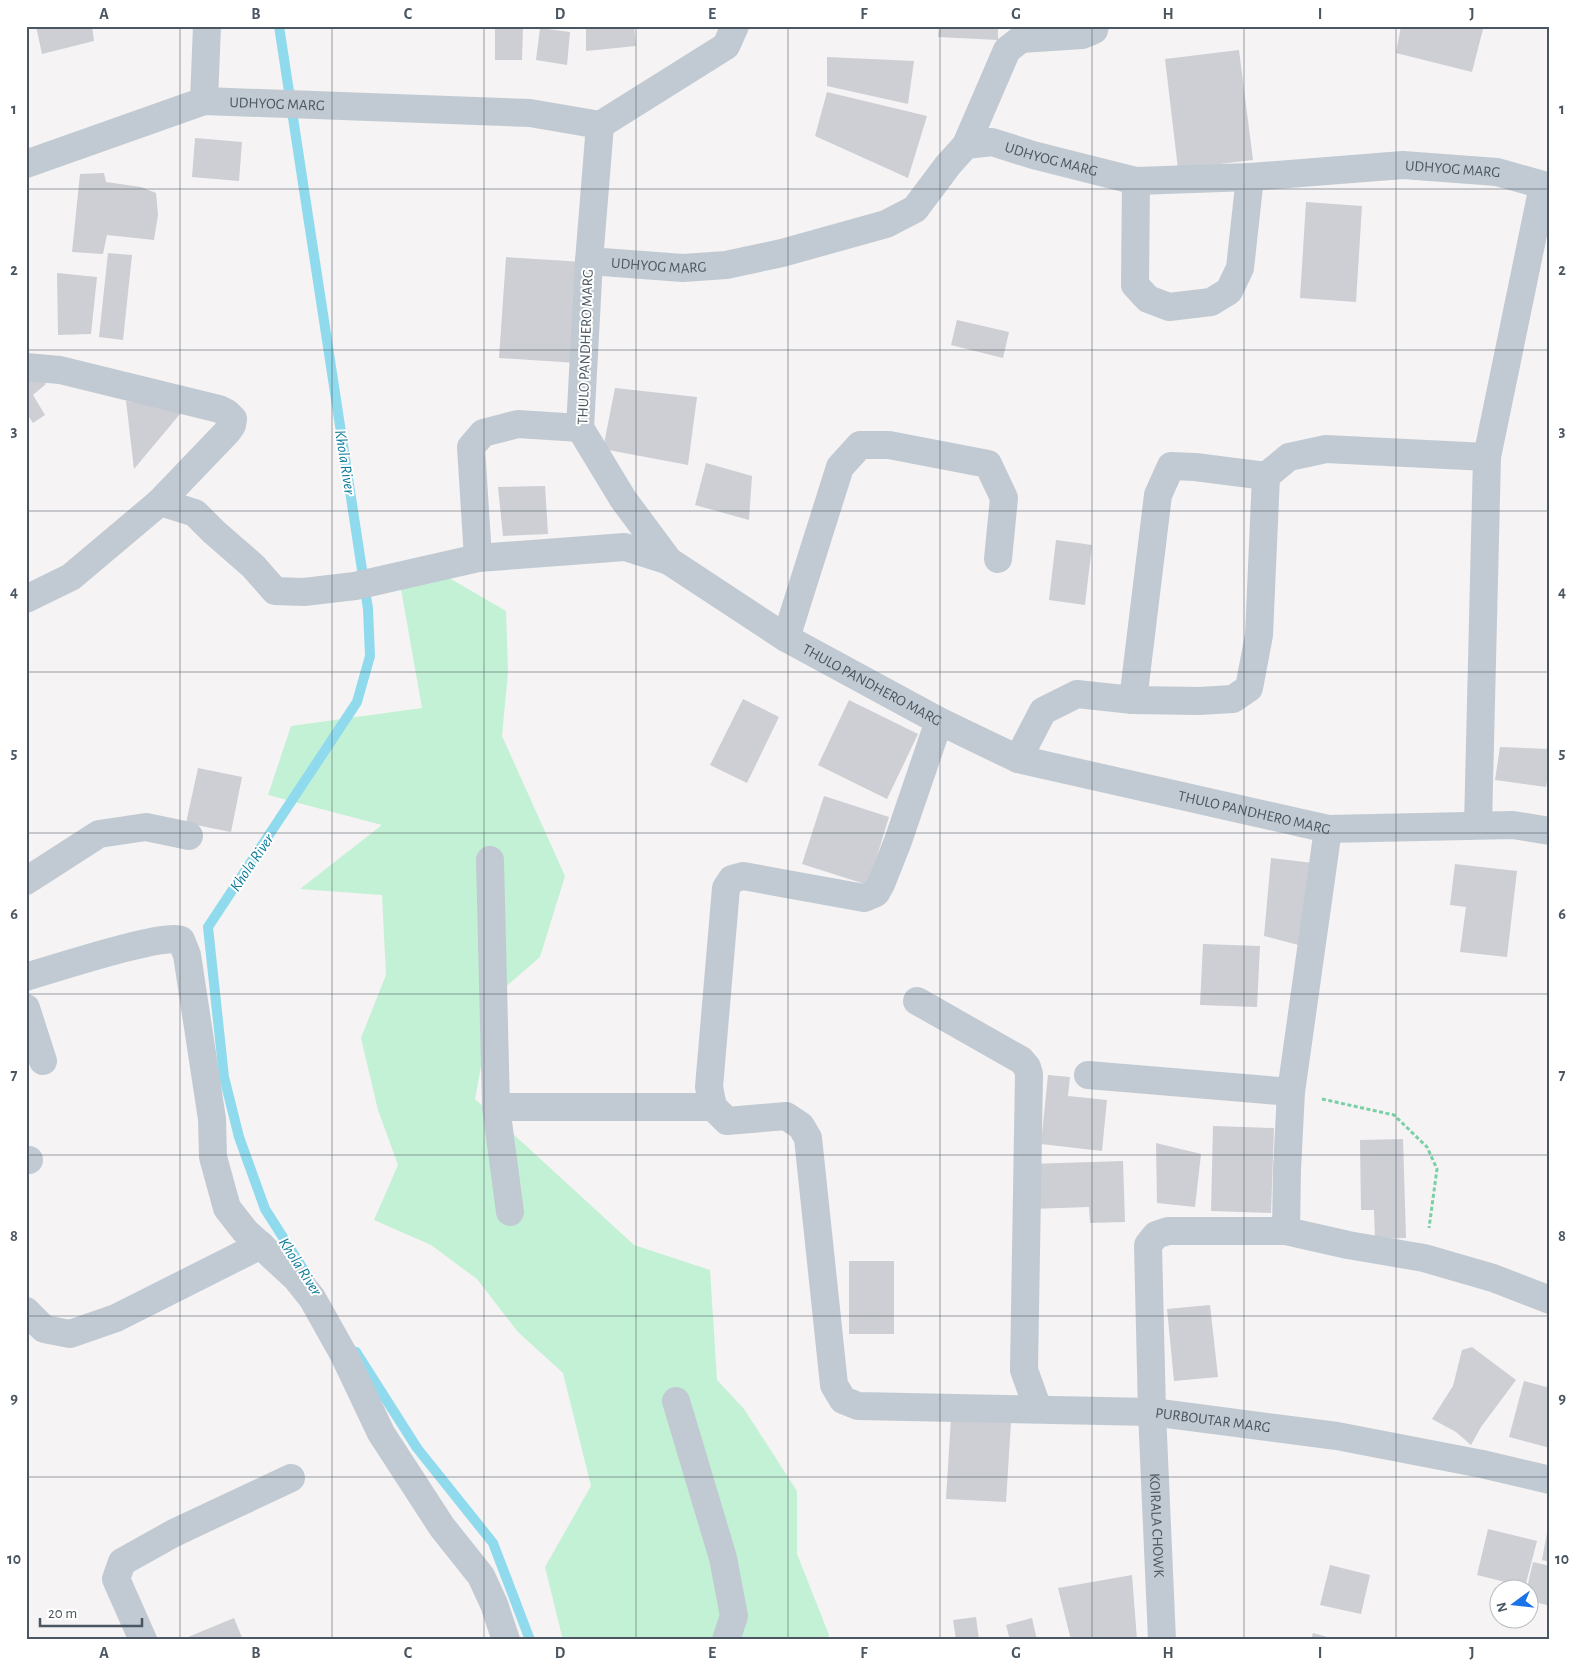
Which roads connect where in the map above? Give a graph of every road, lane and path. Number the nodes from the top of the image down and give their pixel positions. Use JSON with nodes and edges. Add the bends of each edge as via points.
{"nodes":[{"id":1,"x":207,"y":26,"type":"edge"},
{"id":2,"x":735,"y":26,"type":"edge"},
{"id":3,"x":1096,"y":26,"type":"edge"},
{"id":4,"x":204,"y":101,"type":"junction"},
{"id":5,"x":600,"y":125,"type":"junction"},
{"id":6,"x":966,"y":145,"type":"junction"},
{"id":7,"x":26,"y":164,"type":"edge"},
{"id":8,"x":1250,"y":177,"type":"junction"},
{"id":9,"x":1136,"y":181,"type":"junction"},
{"id":10,"x":1546,"y":187,"type":"edge"},
{"id":11,"x":589,"y":261,"type":"junction"},
{"id":12,"x":26,"y":367,"type":"edge"},
{"id":13,"x":580,"y":428,"type":"junction"},
{"id":14,"x":1487,"y":457,"type":"junction"},
{"id":15,"x":1266,"y":476,"type":"junction"},
{"id":16,"x":160,"y":502,"type":"junction"},
{"id":17,"x":478,"y":558,"type":"junction"},
{"id":18,"x":998,"y":559,"type":"dead end"},
{"id":19,"x":669,"y":560,"type":"junction"},
{"id":20,"x":26,"y":598,"type":"edge"},
{"id":21,"x":786,"y":638,"type":"junction"},
{"id":22,"x":1134,"y":700,"type":"junction"},
{"id":23,"x":939,"y":721,"type":"junction"},
{"id":24,"x":1018,"y":758,"type":"junction"},
{"id":25,"x":1478,"y":825,"type":"junction"},
{"id":26,"x":1328,"y":829,"type":"junction"},
{"id":27,"x":1550,"y":831,"type":"edge"},
{"id":28,"x":189,"y":836,"type":"dead end"},
{"id":29,"x":490,"y":860,"type":"dead end"},
{"id":30,"x":26,"y":882,"type":"edge"},
{"id":31,"x":26,"y":977,"type":"edge"},
{"id":32,"x":917,"y":1002,"type":"dead end"},
{"id":33,"x":26,"y":1008,"type":"edge"},
{"id":34,"x":43,"y":1061,"type":"dead end"},
{"id":35,"x":1088,"y":1075,"type":"dead end"},
{"id":36,"x":1290,"y":1092,"type":"junction"},
{"id":37,"x":496,"y":1107,"type":"junction"},
{"id":38,"x":713,"y":1107,"type":"junction"},
{"id":39,"x":510,"y":1212,"type":"dead end"},
{"id":40,"x":1286,"y":1231,"type":"junction"},
{"id":41,"x":261,"y":1245,"type":"junction"},
{"id":42,"x":1424,"y":1258,"type":"junction"},
{"id":43,"x":1550,"y":1300,"type":"edge"},
{"id":44,"x":26,"y":1311,"type":"edge"},
{"id":45,"x":676,"y":1402,"type":"dead end"},
{"id":46,"x":1038,"y":1408,"type":"junction"},
{"id":47,"x":1152,"y":1412,"type":"junction"},
{"id":48,"x":291,"y":1478,"type":"dead end"},
{"id":49,"x":1550,"y":1480,"type":"edge"},
{"id":50,"x":142,"y":1640,"type":"edge"},
{"id":51,"x":506,"y":1640,"type":"edge"},
{"id":52,"x":726,"y":1640,"type":"edge"},
{"id":53,"x":1162,"y":1640,"type":"edge"}],
"edges":[{"from":1,"to":4,"type":"street"},
{"from":2,"to":5,"type":"street","via":[[726,46]]},
{"from":3,"to":6,"type":"street","via":[[1082,35],[1021,39],[1007,50]]},
{"from":4,"to":5,"type":"street","name":"UDHYOG MARG","via":[[530,112]]},
{"from":4,"to":7,"type":"street","name":"UDHYOG MARG"},
{"from":5,"to":11,"type":"street","name":"THULO PANDHERO MARG"},
{"from":6,"to":9,"type":"street","name":"UDHYOG MARG","via":[[992,142]]},
{"from":6,"to":11,"type":"street","name":"UDHYOG MARG","via":[[915,209],[886,224],[726,265],[684,268]]},
{"from":8,"to":9,"type":"street","name":"UDHYOG MARG"},
{"from":8,"to":9,"type":"street","via":[[1240,268],[1229,291],[1211,302],[1169,307],[1148,299],[1135,285]]},
{"from":8,"to":10,"type":"street","name":"UDHYOG MARG","via":[[1403,164],[1497,172]]},
{"from":10,"to":14,"type":"street"},
{"from":11,"to":13,"type":"street","name":"THULO PANDHERO MARG"},
{"from":12,"to":16,"type":"street","via":[[60,370],[219,409],[233,419],[228,431]]},
{"from":13,"to":17,"type":"street","via":[[518,424],[483,433],[471,447]]},
{"from":13,"to":19,"type":"street","name":"THULO PANDHERO MARG","via":[[623,500]]},
{"from":14,"to":15,"type":"street","via":[[1326,449],[1289,457]]},
{"from":14,"to":25,"type":"street"},
{"from":15,"to":22,"type":"street","via":[[1259,635],[1249,688],[1233,699]]},
{"from":15,"to":22,"type":"street","via":[[1171,466],[1158,496]]},
{"from":16,"to":17,"type":"street","via":[[195,513],[253,566],[275,591],[304,592],[366,583]]},
{"from":16,"to":20,"type":"street","via":[[71,577]]},
{"from":17,"to":19,"type":"street","via":[[625,547]]},
{"from":18,"to":21,"type":"street","via":[[1004,498],[988,464],[889,445],[860,445],[840,467]]},
{"from":19,"to":21,"type":"street","name":"THULO PANDHERO MARG"},
{"from":21,"to":23,"type":"street","name":"THULO PANDHERO MARG"},
{"from":22,"to":24,"type":"street","via":[[1077,694],[1043,710]]},
{"from":23,"to":24,"type":"street","name":"THULO PANDHERO MARG"},
{"from":23,"to":38,"type":"street","via":[[898,841],[876,893],[864,898],[743,876],[732,879],[726,888],[710,1087]]},
{"from":24,"to":26,"type":"street","name":"THULO PANDHERO MARG"},
{"from":25,"to":26,"type":"street","name":"THULO PANDHERO MARG"},
{"from":25,"to":27,"type":"street","name":"THULO PANDHERO MARG","via":[[1513,825]]},
{"from":26,"to":36,"type":"street"},
{"from":28,"to":30,"type":"street","via":[[146,827],[99,834]]},
{"from":29,"to":37,"type":"street"},
{"from":31,"to":41,"type":"street","via":[[151,941],[181,940],[187,955],[210,1110],[213,1158],[227,1208]]},
{"from":32,"to":46,"type":"street","via":[[1021,1060],[1027,1067],[1024,1370]]},
{"from":33,"to":34,"type":"street"},
{"from":35,"to":36,"type":"street"},
{"from":36,"to":40,"type":"street"},
{"from":36,"to":42,"type":"path","via":[[1394,1115],[1427,1147],[1437,1169]]},
{"from":37,"to":38,"type":"street"},
{"from":37,"to":39,"type":"street"},
{"from":38,"to":46,"type":"street","via":[[727,1121],[786,1116],[801,1126],[808,1138],[834,1385],[843,1400],[858,1406]]},
{"from":40,"to":42,"type":"street"},
{"from":40,"to":47,"type":"street","name":"PURBOUTAR MARG","via":[[1168,1231],[1156,1235],[1148,1244]]},
{"from":41,"to":44,"type":"street","via":[[116,1318],[70,1334],[44,1329]]},
{"from":41,"to":51,"type":"street","via":[[312,1298],[344,1355],[381,1433],[442,1527],[481,1576]]},
{"from":42,"to":43,"type":"street","via":[[1493,1278]]},
{"from":45,"to":52,"type":"street","via":[[723,1558],[734,1616]]},
{"from":46,"to":47,"type":"street"},
{"from":47,"to":49,"type":"street","name":"PURBOUTAR MARG","via":[[1337,1436]]},
{"from":47,"to":53,"type":"street","name":"KOIRALA CHOWK"},
{"from":48,"to":50,"type":"street","via":[[174,1533],[122,1562],[116,1579]]}]}
